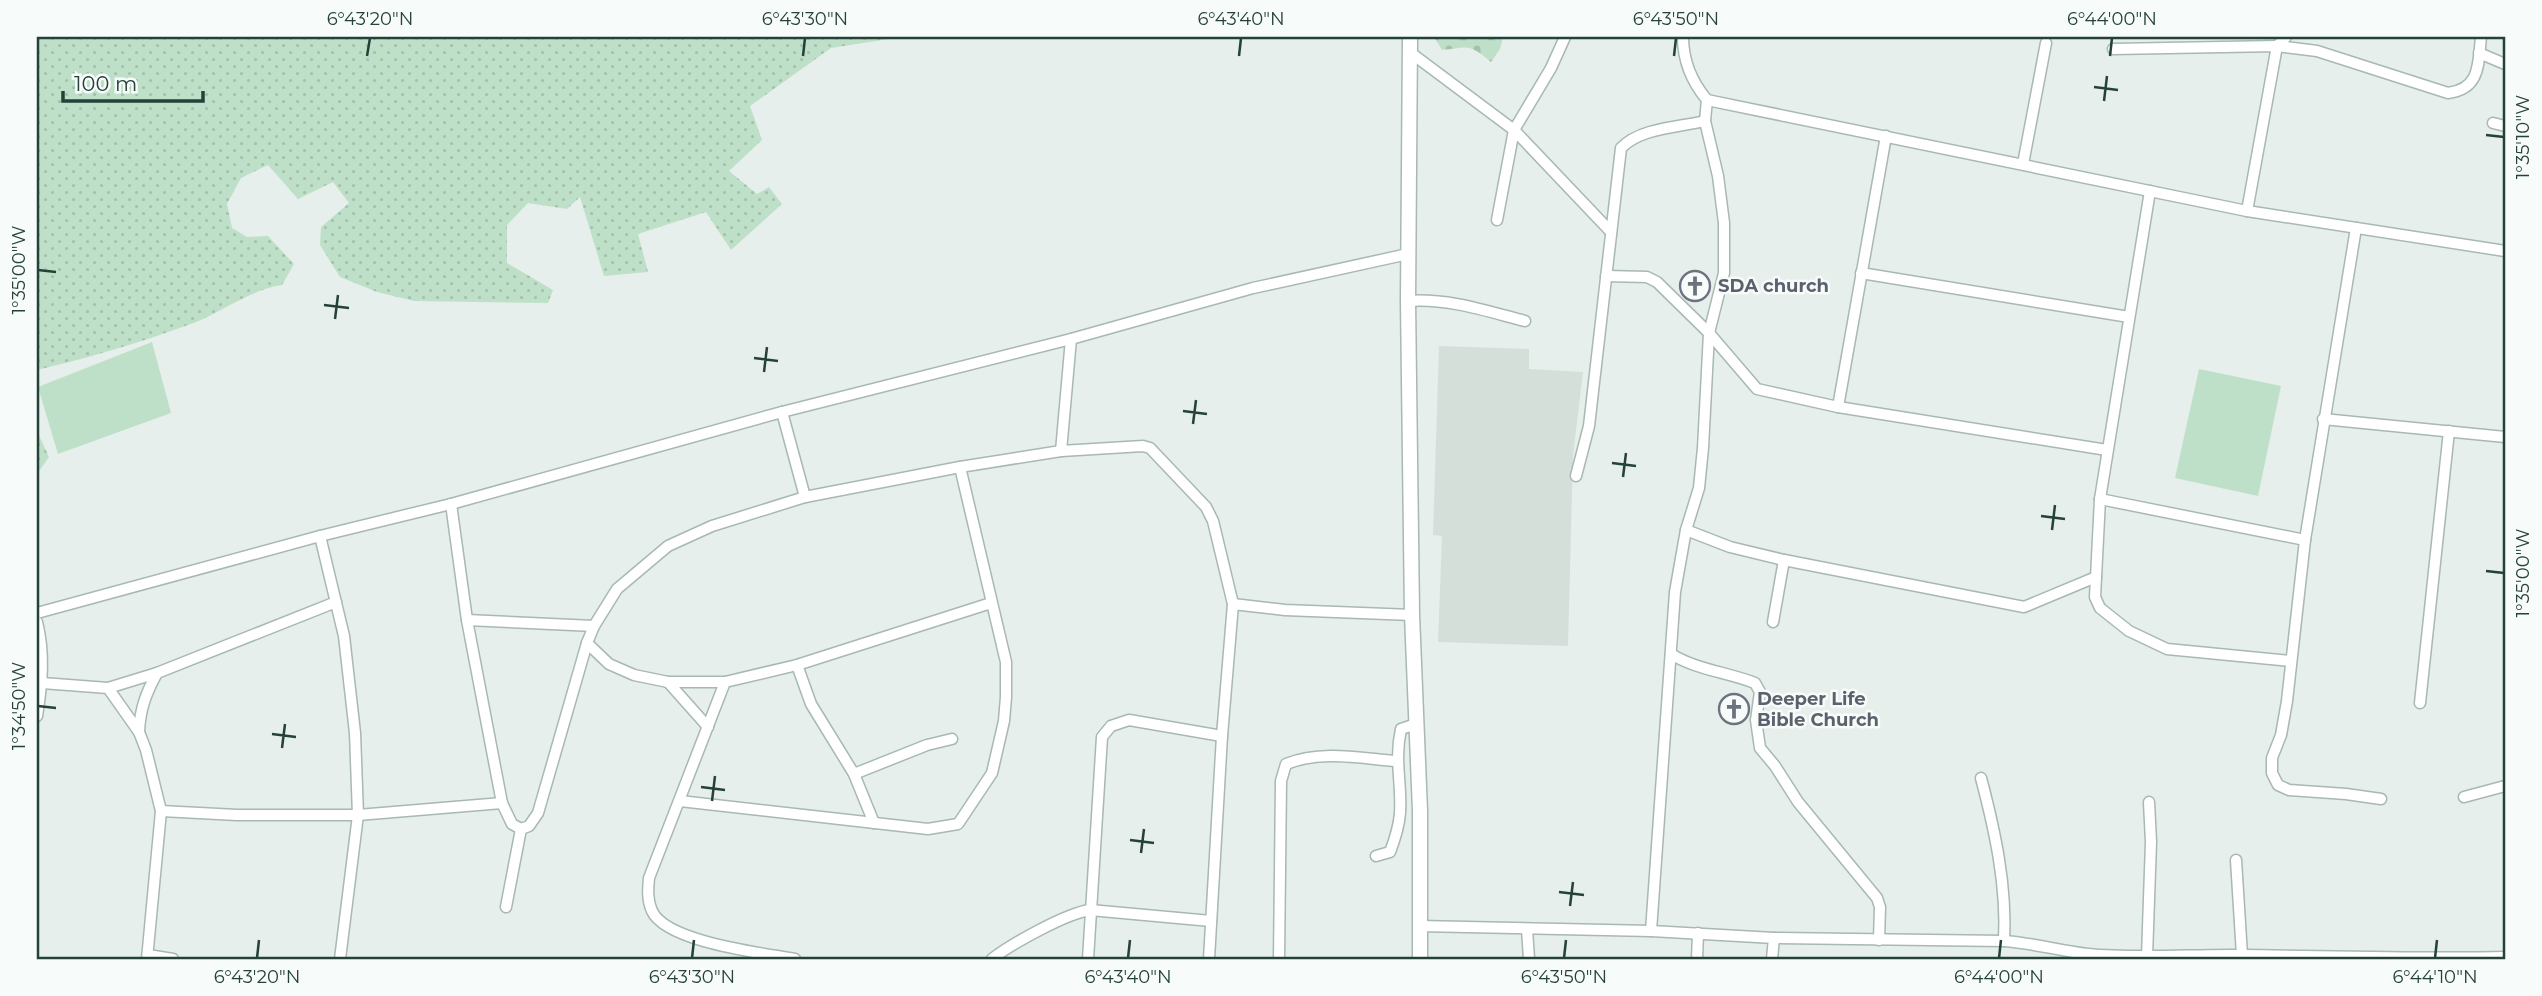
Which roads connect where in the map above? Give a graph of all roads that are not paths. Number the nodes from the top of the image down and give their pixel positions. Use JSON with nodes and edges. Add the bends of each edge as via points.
{"nodes":[{"id":1,"x":1410,"y":37,"type":"edge"},
{"id":2,"x":1565,"y":37,"type":"edge"},
{"id":3,"x":1683,"y":37,"type":"edge"},
{"id":4,"x":2286,"y":37,"type":"edge"},
{"id":5,"x":2481,"y":37,"type":"edge"},
{"id":6,"x":2046,"y":43,"type":"dead end"},
{"id":7,"x":2277,"y":46,"type":"junction"},
{"id":8,"x":2113,"y":49,"type":"dead end"},
{"id":9,"x":1411,"y":53,"type":"junction"},
{"id":10,"x":2479,"y":53,"type":"junction"},
{"id":11,"x":2505,"y":64,"type":"edge"},
{"id":12,"x":1707,"y":100,"type":"junction"},
{"id":13,"x":1705,"y":121,"type":"junction"},
{"id":14,"x":2493,"y":123,"type":"dead end"},
{"id":15,"x":2505,"y":126,"type":"edge"},
{"id":16,"x":1514,"y":130,"type":"junction"},
{"id":17,"x":1886,"y":136,"type":"junction"},
{"id":18,"x":2023,"y":164,"type":"junction"},
{"id":19,"x":2150,"y":191,"type":"junction"},
{"id":20,"x":2247,"y":211,"type":"junction"},
{"id":21,"x":1497,"y":220,"type":"dead end"},
{"id":22,"x":2356,"y":228,"type":"junction"},
{"id":23,"x":1611,"y":232,"type":"junction"},
{"id":24,"x":2505,"y":251,"type":"edge"},
{"id":25,"x":1408,"y":254,"type":"junction"},
{"id":26,"x":1861,"y":273,"type":"junction"},
{"id":27,"x":1606,"y":276,"type":"junction"},
{"id":28,"x":1408,"y":301,"type":"junction"},
{"id":29,"x":2129,"y":317,"type":"junction"},
{"id":30,"x":1525,"y":321,"type":"dead end"},
{"id":31,"x":1709,"y":333,"type":"junction"},
{"id":32,"x":1071,"y":339,"type":"junction"},
{"id":33,"x":1838,"y":407,"type":"junction"},
{"id":34,"x":782,"y":412,"type":"junction"},
{"id":35,"x":2323,"y":419,"type":"junction"},
{"id":36,"x":2449,"y":431,"type":"junction"},
{"id":37,"x":2505,"y":437,"type":"edge"},
{"id":38,"x":2107,"y":450,"type":"junction"},
{"id":39,"x":1061,"y":451,"type":"junction"},
{"id":40,"x":960,"y":467,"type":"junction"},
{"id":41,"x":1577,"y":476,"type":"dead end"},
{"id":42,"x":805,"y":497,"type":"junction"},
{"id":43,"x":2099,"y":499,"type":"junction"},
{"id":44,"x":451,"y":504,"type":"junction"},
{"id":45,"x":1686,"y":530,"type":"junction"},
{"id":46,"x":320,"y":536,"type":"junction"},
{"id":47,"x":2305,"y":540,"type":"junction"},
{"id":48,"x":1784,"y":560,"type":"junction"},
{"id":49,"x":2096,"y":577,"type":"junction"},
{"id":50,"x":336,"y":602,"type":"junction"},
{"id":51,"x":991,"y":603,"type":"junction"},
{"id":52,"x":1233,"y":604,"type":"junction"},
{"id":53,"x":37,"y":613,"type":"edge"},
{"id":54,"x":1412,"y":615,"type":"junction"},
{"id":55,"x":467,"y":620,"type":"junction"},
{"id":56,"x":37,"y":622,"type":"edge"},
{"id":57,"x":1773,"y":622,"type":"dead end"},
{"id":58,"x":594,"y":626,"type":"junction"},
{"id":59,"x":587,"y":643,"type":"junction"},
{"id":60,"x":1671,"y":654,"type":"junction"},
{"id":61,"x":2291,"y":661,"type":"junction"},
{"id":62,"x":797,"y":665,"type":"junction"},
{"id":63,"x":157,"y":673,"type":"junction"},
{"id":64,"x":668,"y":682,"type":"junction"},
{"id":65,"x":725,"y":682,"type":"junction"},
{"id":66,"x":42,"y":683,"type":"junction"},
{"id":67,"x":108,"y":688,"type":"junction"},
{"id":68,"x":2420,"y":703,"type":"dead end"},
{"id":69,"x":37,"y":716,"type":"edge"},
{"id":70,"x":1416,"y":724,"type":"junction"},
{"id":71,"x":708,"y":727,"type":"junction"},
{"id":72,"x":139,"y":732,"type":"junction"},
{"id":73,"x":1222,"y":736,"type":"junction"},
{"id":74,"x":952,"y":739,"type":"dead end"},
{"id":75,"x":1396,"y":761,"type":"junction"},
{"id":76,"x":854,"y":774,"type":"junction"},
{"id":77,"x":1981,"y":778,"type":"dead end"},
{"id":78,"x":2505,"y":786,"type":"edge"},
{"id":79,"x":2464,"y":797,"type":"dead end"},
{"id":80,"x":2381,"y":799,"type":"dead end"},
{"id":81,"x":680,"y":801,"type":"junction"},
{"id":82,"x":2149,"y":802,"type":"dead end"},
{"id":83,"x":502,"y":803,"type":"junction"},
{"id":84,"x":161,"y":811,"type":"junction"},
{"id":85,"x":1420,"y":811,"type":"junction"},
{"id":86,"x":1400,"y":813,"type":"junction"},
{"id":87,"x":358,"y":815,"type":"junction"},
{"id":88,"x":874,"y":822,"type":"junction"},
{"id":89,"x":521,"y":828,"type":"junction"},
{"id":90,"x":1377,"y":856,"type":"dead end"},
{"id":91,"x":2236,"y":860,"type":"dead end"},
{"id":92,"x":506,"y":907,"type":"dead end"},
{"id":93,"x":1090,"y":910,"type":"junction"},
{"id":94,"x":1212,"y":922,"type":"junction"},
{"id":95,"x":1419,"y":926,"type":"junction"},
{"id":96,"x":1527,"y":929,"type":"junction"},
{"id":97,"x":1651,"y":931,"type":"junction"},
{"id":98,"x":1698,"y":933,"type":"junction"},
{"id":99,"x":1774,"y":938,"type":"junction"},
{"id":100,"x":1879,"y":940,"type":"junction"},
{"id":101,"x":2004,"y":941,"type":"junction"},
{"id":102,"x":2242,"y":955,"type":"junction"},
{"id":103,"x":2147,"y":956,"type":"junction"},
{"id":104,"x":148,"y":957,"type":"edge"},
{"id":105,"x":2505,"y":957,"type":"edge"},
{"id":106,"x":2128,"y":958,"type":"edge"},
{"id":107,"x":173,"y":959,"type":"edge"},
{"id":108,"x":340,"y":959,"type":"edge"},
{"id":109,"x":795,"y":959,"type":"edge"},
{"id":110,"x":992,"y":959,"type":"edge"},
{"id":111,"x":1088,"y":959,"type":"edge"},
{"id":112,"x":1209,"y":959,"type":"edge"},
{"id":113,"x":1279,"y":959,"type":"edge"},
{"id":114,"x":1420,"y":959,"type":"edge"},
{"id":115,"x":1529,"y":959,"type":"edge"},
{"id":116,"x":1698,"y":959,"type":"edge"},
{"id":117,"x":1772,"y":959,"type":"edge"},
{"id":118,"x":2435,"y":959,"type":"edge"}],
"edges":[{"from":1,"to":9,"type":"street"},
{"from":2,"to":16,"type":"street"},
{"from":3,"to":12,"type":"street","via":[[1683,52],[1695,86]]},
{"from":4,"to":7,"type":"street"},
{"from":5,"to":10,"type":"street"},
{"from":6,"to":18,"type":"street"},
{"from":7,"to":8,"type":"street"},
{"from":7,"to":10,"type":"street","via":[[2316,51],[2448,93],[2461,92],[2470,85]]},
{"from":7,"to":20,"type":"street"},
{"from":9,"to":16,"type":"street"},
{"from":9,"to":25,"type":"street"},
{"from":10,"to":11,"type":"street"},
{"from":12,"to":13,"type":"street"},
{"from":12,"to":17,"type":"street"},
{"from":13,"to":23,"type":"street","via":[[1640,136],[1621,148]]},
{"from":13,"to":31,"type":"street","via":[[1724,223],[1724,273]]},
{"from":14,"to":15,"type":"street"},
{"from":16,"to":21,"type":"street"},
{"from":16,"to":23,"type":"street"},
{"from":17,"to":18,"type":"street"},
{"from":17,"to":26,"type":"street"},
{"from":18,"to":19,"type":"street"},
{"from":19,"to":20,"type":"street"},
{"from":19,"to":29,"type":"street"},
{"from":20,"to":22,"type":"street"},
{"from":22,"to":24,"type":"street"},
{"from":22,"to":35,"type":"street"},
{"from":23,"to":27,"type":"street"},
{"from":25,"to":28,"type":"street"},
{"from":25,"to":32,"type":"street","via":[[1253,288]]},
{"from":26,"to":29,"type":"street"},
{"from":26,"to":33,"type":"street"},
{"from":27,"to":31,"type":"street","via":[[1647,277],[1657,282]]},
{"from":27,"to":41,"type":"street","via":[[1589,426]]},
{"from":28,"to":30,"type":"street","via":[[1428,299]]},
{"from":28,"to":54,"type":"street"},
{"from":29,"to":38,"type":"street"},
{"from":31,"to":33,"type":"street","via":[[1757,388]]},
{"from":31,"to":45,"type":"street","via":[[1699,488]]},
{"from":32,"to":34,"type":"street"},
{"from":32,"to":39,"type":"street"},
{"from":33,"to":38,"type":"street"},
{"from":34,"to":42,"type":"street"},
{"from":34,"to":44,"type":"street"},
{"from":35,"to":36,"type":"street"},
{"from":35,"to":47,"type":"street"},
{"from":36,"to":37,"type":"street"},
{"from":36,"to":68,"type":"street"},
{"from":38,"to":43,"type":"street"},
{"from":39,"to":40,"type":"street"},
{"from":39,"to":52,"type":"street","via":[[1150,448],[1206,507]]},
{"from":40,"to":42,"type":"street"},
{"from":40,"to":51,"type":"street"},
{"from":42,"to":58,"type":"street","via":[[712,526],[668,546],[617,589]]},
{"from":43,"to":47,"type":"street"},
{"from":43,"to":49,"type":"street"},
{"from":44,"to":46,"type":"street"},
{"from":44,"to":55,"type":"street"},
{"from":45,"to":48,"type":"street"},
{"from":45,"to":60,"type":"street"},
{"from":46,"to":50,"type":"street"},
{"from":46,"to":53,"type":"street"},
{"from":47,"to":61,"type":"street"},
{"from":48,"to":49,"type":"street","via":[[2024,607]]},
{"from":48,"to":57,"type":"street"},
{"from":49,"to":61,"type":"street","via":[[2095,597],[2100,608],[2129,631],[2167,649]]},
{"from":50,"to":63,"type":"street"},
{"from":50,"to":87,"type":"street","via":[[355,733]]},
{"from":51,"to":62,"type":"street"},
{"from":51,"to":88,"type":"street","via":[[1006,662],[1004,721],[992,773],[958,824],[928,829]]},
{"from":52,"to":54,"type":"street"},
{"from":52,"to":73,"type":"street"},
{"from":54,"to":70,"type":"street"},
{"from":55,"to":58,"type":"street"},
{"from":55,"to":83,"type":"street"},
{"from":56,"to":66,"type":"street"},
{"from":58,"to":59,"type":"street"},
{"from":59,"to":64,"type":"street","via":[[610,664]]},
{"from":59,"to":89,"type":"street","via":[[538,813],[529,826]]},
{"from":60,"to":97,"type":"street"},
{"from":60,"to":100,"type":"street","via":[[1706,670],[1755,683],[1760,692],[1756,720],[1760,748],[1877,898]]},
{"from":61,"to":80,"type":"street","via":[[2281,735],[2272,758],[2278,785]]},
{"from":62,"to":65,"type":"street"},
{"from":62,"to":76,"type":"street","via":[[811,704]]},
{"from":63,"to":67,"type":"street"},
{"from":63,"to":72,"type":"street","via":[[140,711]]},
{"from":64,"to":65,"type":"street"},
{"from":64,"to":71,"type":"street"},
{"from":65,"to":71,"type":"street"},
{"from":66,"to":67,"type":"street"},
{"from":66,"to":69,"type":"street"},
{"from":67,"to":72,"type":"street"},
{"from":70,"to":75,"type":"street","via":[[1401,729]]},
{"from":70,"to":85,"type":"street"},
{"from":71,"to":81,"type":"street"},
{"from":72,"to":84,"type":"street"},
{"from":73,"to":93,"type":"street","via":[[1129,720],[1111,726],[1102,737]]},
{"from":73,"to":94,"type":"street"},
{"from":74,"to":76,"type":"street"},
{"from":75,"to":86,"type":"street"},
{"from":75,"to":113,"type":"street","via":[[1322,754],[1286,764],[1281,781]]},
{"from":76,"to":88,"type":"street"},
{"from":77,"to":101,"type":"street","via":[[1999,863]]},
{"from":78,"to":79,"type":"street"},
{"from":81,"to":88,"type":"street"},
{"from":81,"to":109,"type":"street","via":[[649,878],[652,913],[668,928],[703,941]]},
{"from":82,"to":103,"type":"street"},
{"from":83,"to":87,"type":"street"},
{"from":83,"to":89,"type":"street","via":[[512,824]]},
{"from":84,"to":87,"type":"street"},
{"from":84,"to":104,"type":"street"},
{"from":85,"to":86,"type":"street"},
{"from":85,"to":95,"type":"street"},
{"from":86,"to":90,"type":"street","via":[[1390,852]]},
{"from":87,"to":108,"type":"street"},
{"from":89,"to":92,"type":"street"},
{"from":91,"to":102,"type":"street"},
{"from":93,"to":94,"type":"street"},
{"from":93,"to":110,"type":"street","via":[[1065,917]]},
{"from":93,"to":111,"type":"street"},
{"from":94,"to":112,"type":"street"},
{"from":95,"to":96,"type":"street"},
{"from":95,"to":114,"type":"street"},
{"from":96,"to":97,"type":"street"},
{"from":96,"to":115,"type":"street"},
{"from":97,"to":98,"type":"street"},
{"from":98,"to":99,"type":"street"},
{"from":98,"to":116,"type":"street"},
{"from":99,"to":100,"type":"street"},
{"from":99,"to":117,"type":"street"},
{"from":100,"to":101,"type":"street"},
{"from":101,"to":106,"type":"street"},
{"from":102,"to":103,"type":"street"},
{"from":102,"to":118,"type":"street"},
{"from":103,"to":106,"type":"street"},
{"from":104,"to":107,"type":"street"},
{"from":105,"to":118,"type":"street"}]}
